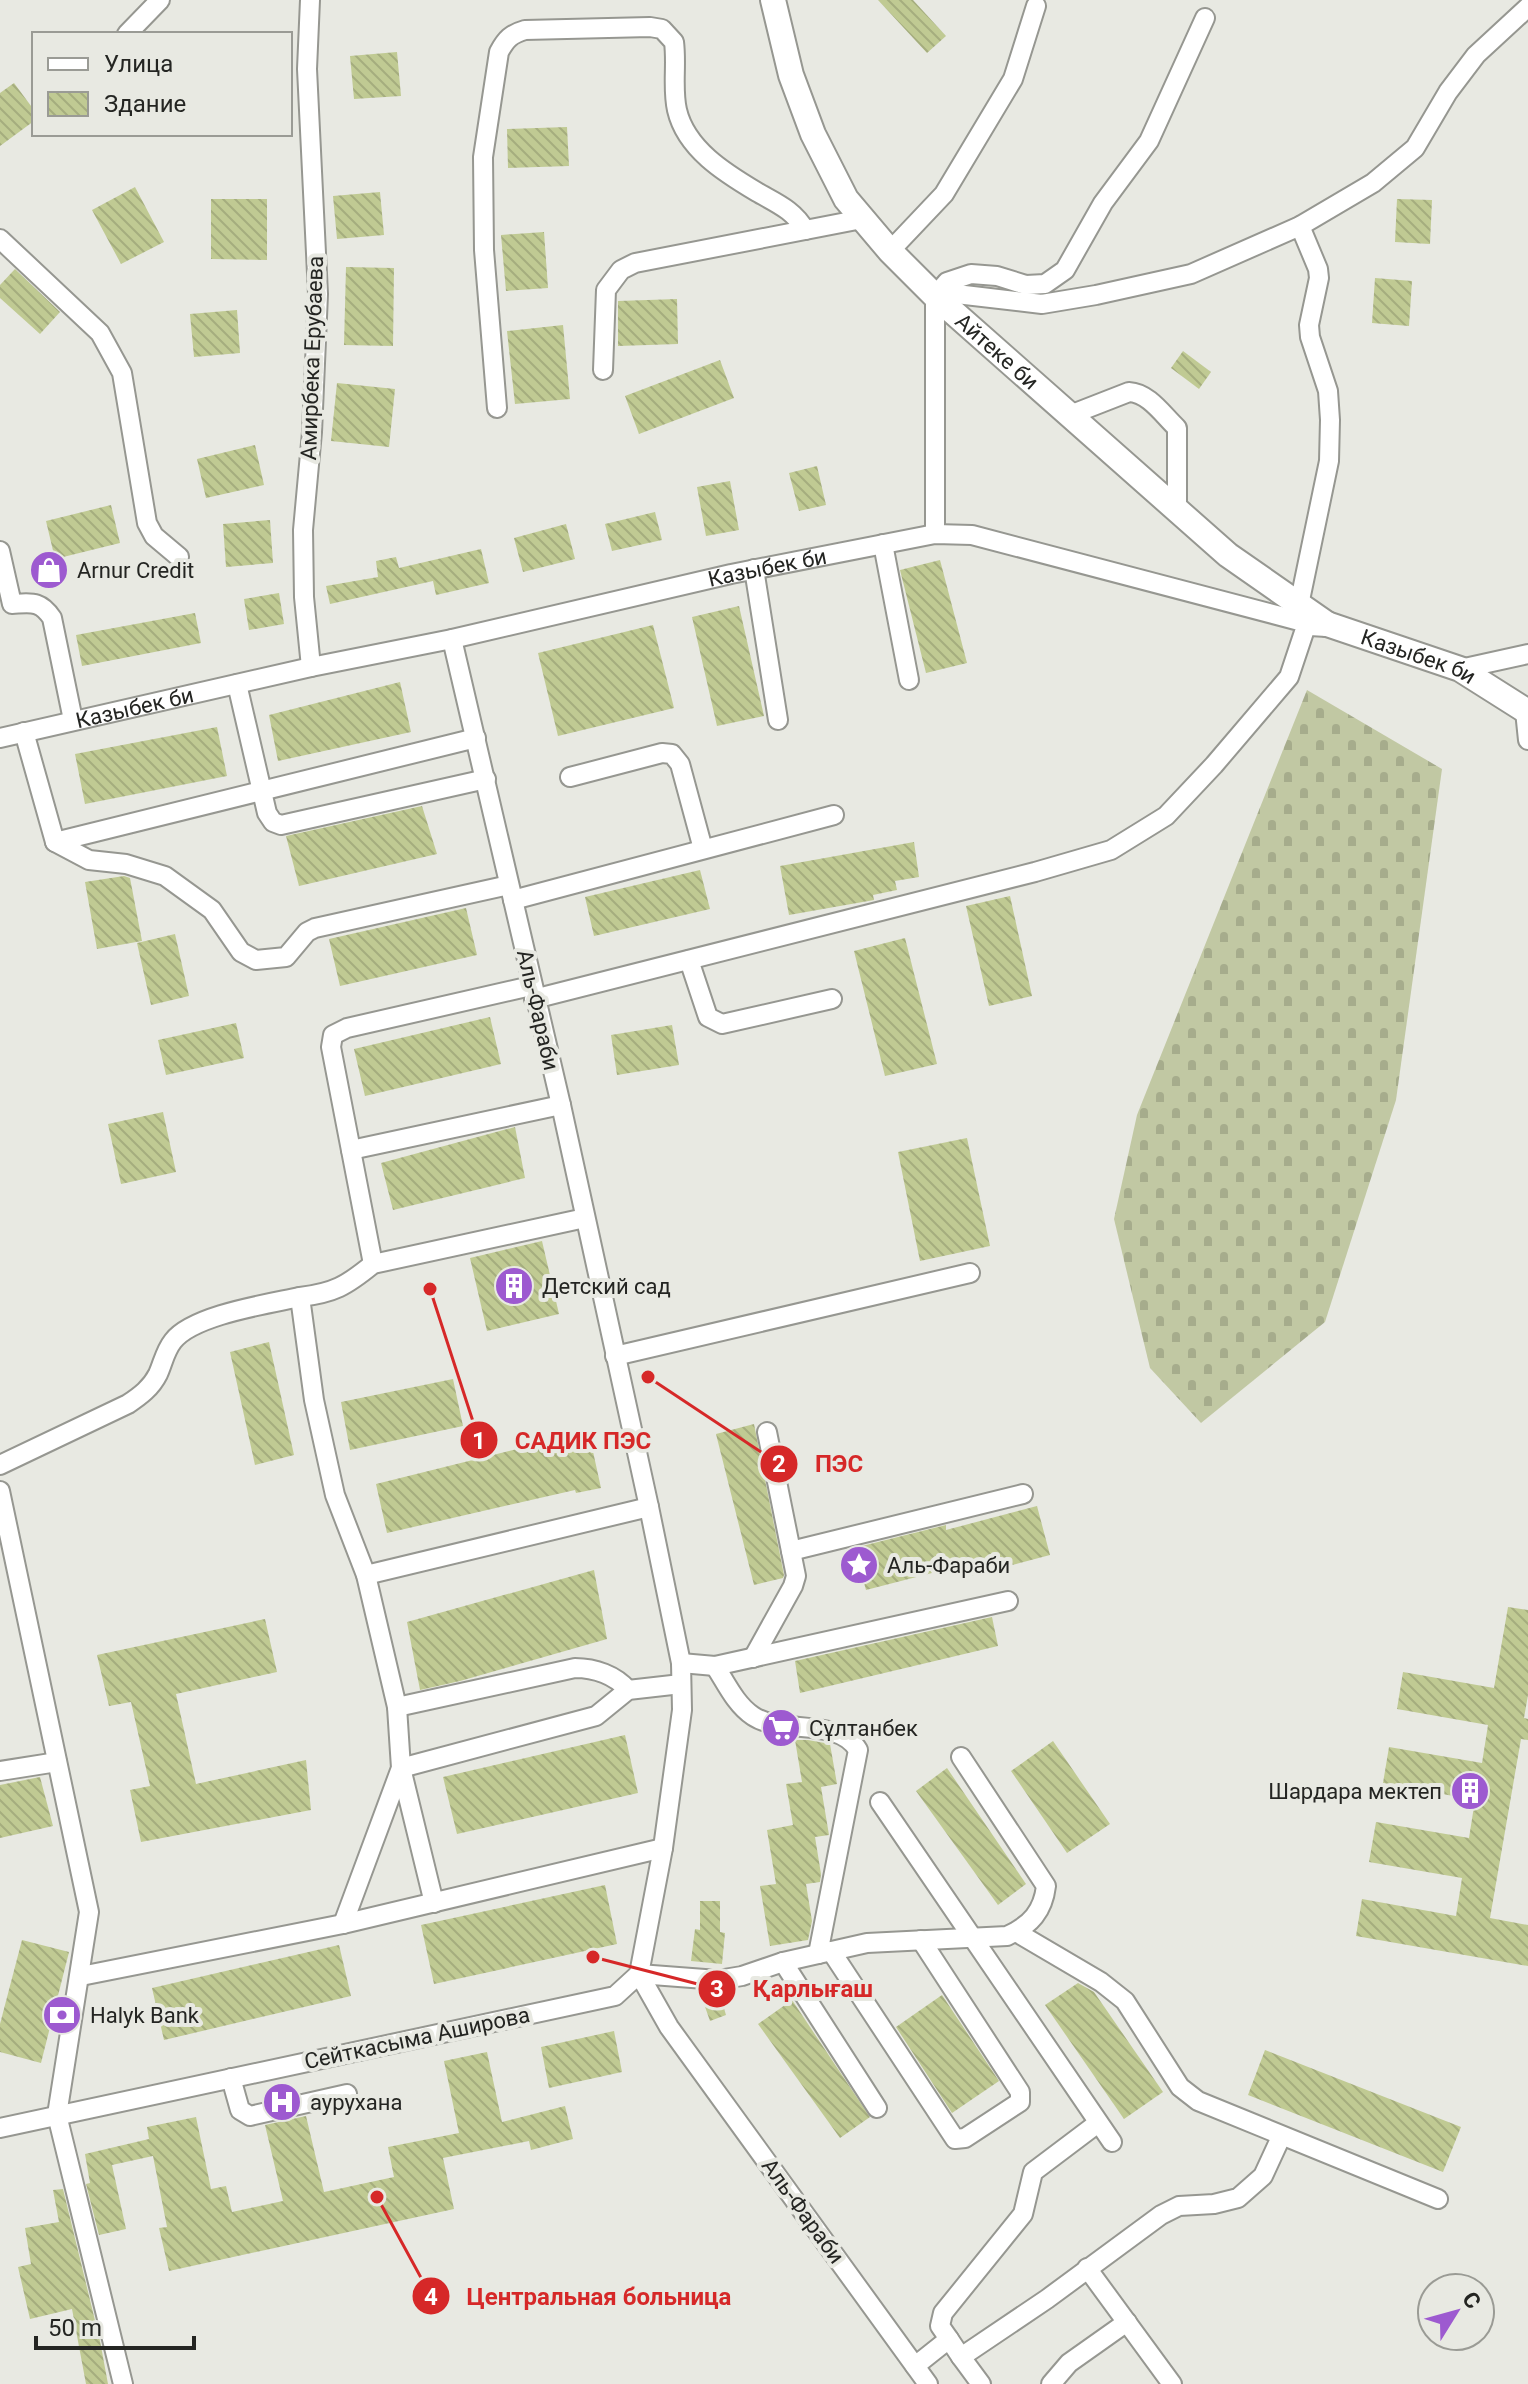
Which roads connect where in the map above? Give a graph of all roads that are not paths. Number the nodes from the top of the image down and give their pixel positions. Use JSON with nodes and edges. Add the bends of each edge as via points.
{"nodes":[{"id":1,"x":160,"y":0,"type":"edge"},
{"id":2,"x":310,"y":0,"type":"edge"},
{"id":3,"x":773,"y":0,"type":"edge"},
{"id":4,"x":1036,"y":6,"type":"dead end"},
{"id":5,"x":1528,"y":7,"type":"edge"},
{"id":6,"x":1205,"y":18,"type":"dead end"},
{"id":7,"x":128,"y":32,"type":"edge"},
{"id":8,"x":862,"y":219,"type":"junction"},
{"id":9,"x":1300,"y":226,"type":"junction"},
{"id":10,"x":805,"y":230,"type":"junction"},
{"id":11,"x":0,"y":239,"type":"edge"},
{"id":12,"x":890,"y":251,"type":"junction"},
{"id":13,"x":937,"y":294,"type":"junction"},
{"id":14,"x":603,"y":370,"type":"dead end"},
{"id":15,"x":497,"y":408,"type":"dead end"},
{"id":16,"x":1070,"y":415,"type":"junction"},
{"id":17,"x":1177,"y":510,"type":"junction"},
{"id":18,"x":935,"y":534,"type":"junction"},
{"id":19,"x":883,"y":544,"type":"junction"},
{"id":20,"x":0,"y":551,"type":"edge"},
{"id":21,"x":179,"y":557,"type":"dead end"},
{"id":22,"x":754,"y":569,"type":"junction"},
{"id":23,"x":6,"y":605,"type":"edge"},
{"id":24,"x":1311,"y":617,"type":"junction"},
{"id":25,"x":452,"y":639,"type":"junction"},
{"id":26,"x":1528,"y":654,"type":"edge"},
{"id":27,"x":311,"y":667,"type":"junction"},
{"id":28,"x":1460,"y":669,"type":"junction"},
{"id":29,"x":909,"y":680,"type":"dead end"},
{"id":30,"x":237,"y":684,"type":"junction"},
{"id":31,"x":1526,"y":712,"type":"edge"},
{"id":32,"x":73,"y":720,"type":"junction"},
{"id":33,"x":778,"y":720,"type":"dead end"},
{"id":34,"x":24,"y":732,"type":"junction"},
{"id":35,"x":0,"y":738,"type":"edge"},
{"id":36,"x":476,"y":738,"type":"junction"},
{"id":37,"x":1528,"y":740,"type":"edge"},
{"id":38,"x":570,"y":777,"type":"dead end"},
{"id":39,"x":486,"y":779,"type":"junction"},
{"id":40,"x":261,"y":790,"type":"junction"},
{"id":41,"x":834,"y":815,"type":"dead end"},
{"id":42,"x":55,"y":842,"type":"junction"},
{"id":43,"x":703,"y":849,"type":"junction"},
{"id":44,"x":511,"y":892,"type":"junction"},
{"id":45,"x":689,"y":960,"type":"junction"},
{"id":46,"x":533,"y":992,"type":"junction"},
{"id":47,"x":832,"y":999,"type":"dead end"},
{"id":48,"x":561,"y":1105,"type":"junction"},
{"id":49,"x":351,"y":1150,"type":"junction"},
{"id":50,"x":585,"y":1218,"type":"junction"},
{"id":51,"x":373,"y":1264,"type":"junction"},
{"id":52,"x":970,"y":1273,"type":"dead end"},
{"id":53,"x":300,"y":1297,"type":"junction"},
{"id":54,"x":615,"y":1356,"type":"junction"},
{"id":55,"x":767,"y":1432,"type":"dead end"},
{"id":56,"x":0,"y":1465,"type":"edge"},
{"id":57,"x":0,"y":1491,"type":"edge"},
{"id":58,"x":1023,"y":1494,"type":"dead end"},
{"id":59,"x":649,"y":1507,"type":"junction"},
{"id":60,"x":791,"y":1551,"type":"junction"},
{"id":61,"x":366,"y":1575,"type":"junction"},
{"id":62,"x":1008,"y":1601,"type":"dead end"},
{"id":63,"x":753,"y":1658,"type":"junction"},
{"id":64,"x":681,"y":1663,"type":"junction"},
{"id":65,"x":715,"y":1666,"type":"junction"},
{"id":66,"x":681,"y":1684,"type":"junction"},
{"id":67,"x":628,"y":1690,"type":"junction"},
{"id":68,"x":397,"y":1707,"type":"junction"},
{"id":69,"x":961,"y":1757,"type":"dead end"},
{"id":70,"x":57,"y":1762,"type":"junction"},
{"id":71,"x":401,"y":1768,"type":"junction"},
{"id":72,"x":0,"y":1771,"type":"edge"},
{"id":73,"x":880,"y":1802,"type":"dead end"},
{"id":74,"x":663,"y":1848,"type":"junction"},
{"id":75,"x":434,"y":1903,"type":"junction"},
{"id":76,"x":343,"y":1924,"type":"junction"},
{"id":77,"x":1016,"y":1932,"type":"junction"},
{"id":78,"x":972,"y":1938,"type":"junction"},
{"id":79,"x":921,"y":1940,"type":"junction"},
{"id":80,"x":825,"y":1952,"type":"junction"},
{"id":81,"x":783,"y":1962,"type":"junction"},
{"id":82,"x":639,"y":1974,"type":"junction"},
{"id":83,"x":81,"y":1976,"type":"junction"},
{"id":84,"x":231,"y":2078,"type":"junction"},
{"id":85,"x":347,"y":2094,"type":"dead end"},
{"id":86,"x":877,"y":2108,"type":"dead end"},
{"id":87,"x":57,"y":2115,"type":"junction"},
{"id":88,"x":1098,"y":2123,"type":"junction"},
{"id":89,"x":0,"y":2128,"type":"edge"},
{"id":90,"x":1281,"y":2137,"type":"junction"},
{"id":91,"x":1112,"y":2142,"type":"dead end"},
{"id":92,"x":1438,"y":2199,"type":"dead end"},
{"id":93,"x":1087,"y":2268,"type":"junction"},
{"id":94,"x":1127,"y":2322,"type":"junction"},
{"id":95,"x":949,"y":2339,"type":"junction"},
{"id":96,"x":961,"y":2357,"type":"junction"},
{"id":97,"x":915,"y":2366,"type":"junction"},
{"id":98,"x":123,"y":2384,"type":"edge"},
{"id":99,"x":928,"y":2384,"type":"edge"},
{"id":100,"x":981,"y":2384,"type":"edge"},
{"id":101,"x":1051,"y":2384,"type":"edge"},
{"id":102,"x":1172,"y":2384,"type":"edge"}],
"edges":[{"from":1,"to":7,"type":"street"},
{"from":2,"to":27,"type":"street","name":"Амирбека Ерубаева","via":[[307,69],[318,294],[303,530]]},
{"from":3,"to":8,"type":"street","name":"Айтеке би","via":[[791,75],[813,134]]},
{"from":4,"to":12,"type":"street","via":[[1013,79],[944,194]]},
{"from":5,"to":9,"type":"street","via":[[1476,55],[1415,148],[1373,183]]},
{"from":6,"to":13,"type":"street","via":[[1149,141],[1103,203],[1065,270],[1045,284],[1026,285],[971,274],[947,282]]},
{"from":8,"to":10,"type":"street"},
{"from":8,"to":12,"type":"street","name":"Айтеке би"},
{"from":9,"to":13,"type":"street","via":[[1191,274],[1096,295],[1042,304]]},
{"from":9,"to":24,"type":"street","via":[[1318,269],[1309,325],[1328,391],[1330,420]]},
{"from":10,"to":14,"type":"street","via":[[621,270],[606,290]]},
{"from":10,"to":15,"type":"street","via":[[793,212],[718,167],[684,130],[675,98],[674,42],[662,29],[514,33],[499,52],[483,157],[484,250]]},
{"from":11,"to":21,"type":"street","via":[[100,333],[122,373],[147,523]]},
{"from":12,"to":13,"type":"street","name":"Айтеке би"},
{"from":13,"to":16,"type":"street","name":"Айтеке би"},
{"from":13,"to":18,"type":"street"},
{"from":16,"to":17,"type":"street","name":"Айтеке би"},
{"from":16,"to":17,"type":"street","via":[[1129,392],[1147,398],[1177,428]]},
{"from":17,"to":24,"type":"street","name":"Айтеке би"},
{"from":18,"to":19,"type":"street","name":"Казыбек би"},
{"from":18,"to":24,"type":"street","name":"Казыбек би","via":[[972,535]]},
{"from":19,"to":22,"type":"street","name":"Казыбек би"},
{"from":19,"to":29,"type":"street"},
{"from":20,"to":23,"type":"street"},
{"from":22,"to":25,"type":"street","name":"Казыбек би"},
{"from":22,"to":33,"type":"street"},
{"from":23,"to":32,"type":"street","via":[[33,603],[45,607],[52,618]]},
{"from":24,"to":28,"type":"street","name":"Казыбек би"},
{"from":24,"to":45,"type":"street","via":[[1289,677],[1214,765],[1166,816],[1111,850]]},
{"from":25,"to":27,"type":"street","name":"Казыбек би"},
{"from":25,"to":36,"type":"street","name":"Аль-Фараби"},
{"from":26,"to":28,"type":"street","name":"Казыбек би"},
{"from":27,"to":30,"type":"street","name":"Казыбек би"},
{"from":28,"to":31,"type":"street"},
{"from":30,"to":32,"type":"street","name":"Казыбек би"},
{"from":30,"to":40,"type":"street"},
{"from":31,"to":37,"type":"street"},
{"from":32,"to":34,"type":"street","name":"Казыбек би"},
{"from":34,"to":35,"type":"street","name":"Казыбек би"},
{"from":34,"to":42,"type":"street"},
{"from":36,"to":39,"type":"street","name":"Аль-Фараби"},
{"from":36,"to":40,"type":"street"},
{"from":38,"to":43,"type":"street","via":[[672,754],[680,764]]},
{"from":39,"to":40,"type":"street","via":[[281,825],[267,813]]},
{"from":39,"to":44,"type":"street","name":"Аль-Фараби"},
{"from":40,"to":42,"type":"street"},
{"from":41,"to":43,"type":"street"},
{"from":42,"to":44,"type":"street","via":[[89,860],[165,876],[212,910],[236,947],[256,960],[286,957],[315,928]]},
{"from":43,"to":44,"type":"street"},
{"from":44,"to":46,"type":"street","name":"Аль-Фараби"},
{"from":45,"to":46,"type":"street"},
{"from":45,"to":47,"type":"street","via":[[708,1017],[722,1024]]},
{"from":46,"to":48,"type":"street","name":"Аль-Фараби"},
{"from":46,"to":49,"type":"street","via":[[333,1035]]},
{"from":48,"to":49,"type":"street"},
{"from":48,"to":50,"type":"street","name":"Аль-Фараби"},
{"from":49,"to":51,"type":"street"},
{"from":50,"to":51,"type":"street"},
{"from":50,"to":54,"type":"street","name":"Аль-Фараби"},
{"from":51,"to":53,"type":"street","via":[[329,1294]]},
{"from":52,"to":54,"type":"street"},
{"from":53,"to":56,"type":"street","via":[[196,1324],[175,1338],[147,1391]]},
{"from":53,"to":61,"type":"street","via":[[314,1400],[335,1495]]},
{"from":54,"to":59,"type":"street","name":"Аль-Фараби"},
{"from":55,"to":60,"type":"street"},
{"from":57,"to":70,"type":"street"},
{"from":58,"to":60,"type":"street"},
{"from":59,"to":61,"type":"street"},
{"from":59,"to":64,"type":"street","name":"Аль-Фараби"},
{"from":60,"to":63,"type":"street","via":[[793,1586]]},
{"from":61,"to":68,"type":"street"},
{"from":62,"to":63,"type":"street"},
{"from":63,"to":65,"type":"street"},
{"from":64,"to":65,"type":"street"},
{"from":64,"to":66,"type":"street","name":"Аль-Фараби"},
{"from":65,"to":80,"type":"street","via":[[751,1715],[766,1723],[842,1734],[858,1750]]},
{"from":66,"to":67,"type":"street"},
{"from":66,"to":74,"type":"street","name":"Аль-Фараби"},
{"from":67,"to":68,"type":"street","via":[[621,1681],[591,1668],[575,1668]]},
{"from":67,"to":71,"type":"street","via":[[596,1716]]},
{"from":68,"to":71,"type":"street"},
{"from":69,"to":77,"type":"street","via":[[1046,1886],[1035,1918]]},
{"from":70,"to":72,"type":"street"},
{"from":70,"to":83,"type":"street","via":[[89,1912]]},
{"from":71,"to":75,"type":"street"},
{"from":71,"to":76,"type":"street"},
{"from":73,"to":78,"type":"street"},
{"from":74,"to":75,"type":"street"},
{"from":74,"to":82,"type":"street","name":"Аль-Фараби"},
{"from":75,"to":76,"type":"street"},
{"from":76,"to":83,"type":"street"},
{"from":77,"to":78,"type":"street"},
{"from":77,"to":90,"type":"street","via":[[1125,2001],[1180,2087],[1198,2101]]},
{"from":78,"to":79,"type":"street"},
{"from":78,"to":88,"type":"street"},
{"from":79,"to":80,"type":"street"},
{"from":79,"to":80,"type":"street","via":[[1020,2092],[1020,2102],[965,2138],[955,2139]]},
{"from":80,"to":81,"type":"street"},
{"from":81,"to":82,"type":"street","via":[[718,1980]]},
{"from":81,"to":86,"type":"street"},
{"from":82,"to":84,"type":"street","name":"Сейткасыма Аширова","via":[[615,1996]]},
{"from":82,"to":97,"type":"street","name":"Аль-Фараби","via":[[669,2027]]},
{"from":83,"to":87,"type":"street"},
{"from":84,"to":85,"type":"street","via":[[240,2110],[250,2116]]},
{"from":84,"to":87,"type":"street","name":"Сейткасыма Аширова"},
{"from":87,"to":89,"type":"street","name":"Сейткасыма Аширова"},
{"from":87,"to":98,"type":"street"},
{"from":88,"to":91,"type":"street"},
{"from":88,"to":95,"type":"street","via":[[1033,2172],[1023,2214],[943,2313],[940,2326]]},
{"from":90,"to":92,"type":"street"},
{"from":90,"to":93,"type":"street","via":[[1263,2176],[1238,2198],[1179,2206]]},
{"from":93,"to":94,"type":"street"},
{"from":93,"to":96,"type":"street"},
{"from":94,"to":101,"type":"street","via":[[1069,2363]]},
{"from":94,"to":102,"type":"street"},
{"from":95,"to":96,"type":"street"},
{"from":95,"to":97,"type":"street"},
{"from":96,"to":100,"type":"street"},
{"from":97,"to":99,"type":"street","name":"Аль-Фараби"}]}
